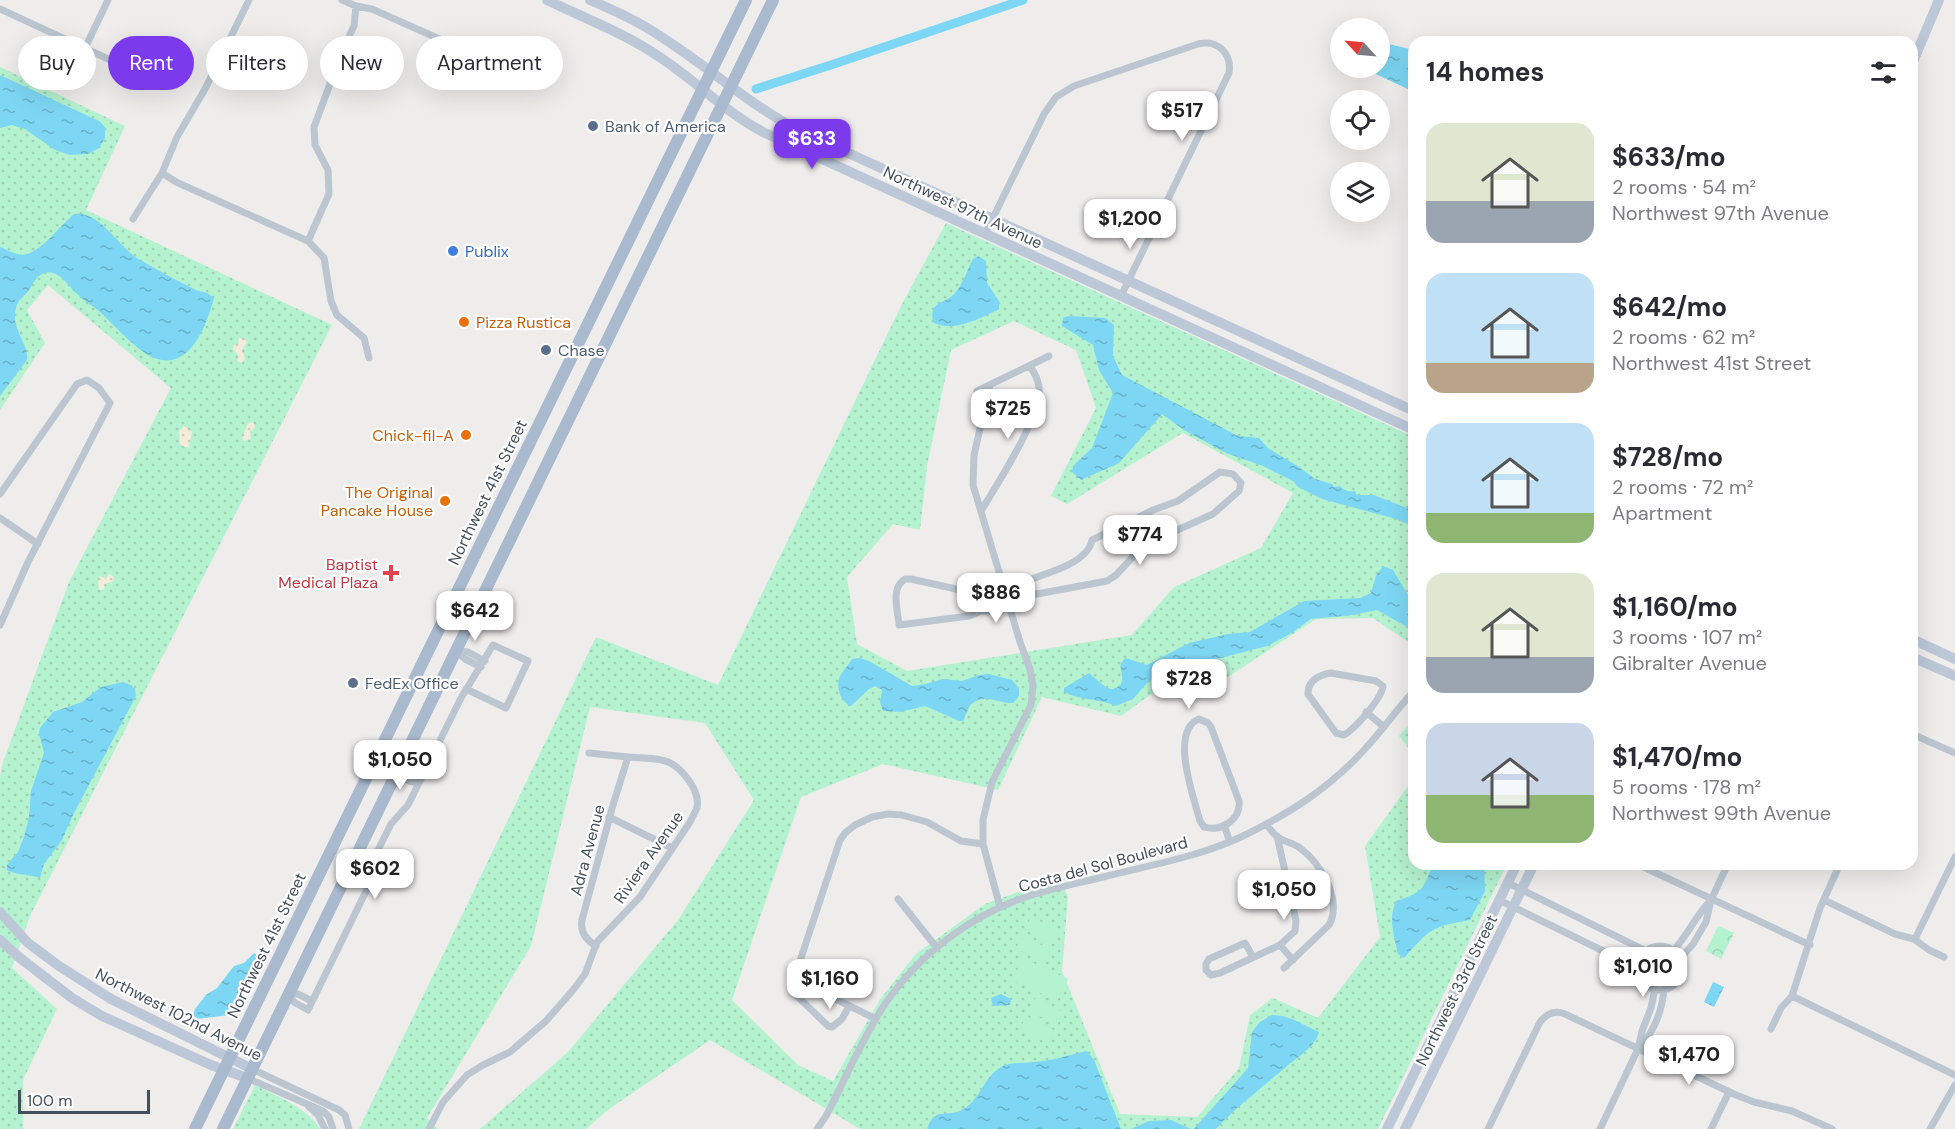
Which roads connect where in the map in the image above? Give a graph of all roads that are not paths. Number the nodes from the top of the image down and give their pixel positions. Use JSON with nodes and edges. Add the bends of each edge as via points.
{"nodes":[{"id":1,"x":108,"y":0,"type":"edge"},
{"id":2,"x":249,"y":0,"type":"edge"},
{"id":3,"x":342,"y":0,"type":"edge"},
{"id":4,"x":547,"y":0,"type":"edge"},
{"id":5,"x":590,"y":0,"type":"edge"},
{"id":6,"x":746,"y":0,"type":"edge"},
{"id":7,"x":773,"y":0,"type":"edge"},
{"id":8,"x":1938,"y":0,"type":"edge"},
{"id":9,"x":356,"y":6,"type":"junction"},
{"id":10,"x":0,"y":9,"type":"edge"},
{"id":11,"x":59,"y":36,"type":"edge"},
{"id":12,"x":91,"y":36,"type":"edge"},
{"id":13,"x":433,"y":36,"type":"edge"},
{"id":14,"x":1918,"y":49,"type":"edge"},
{"id":15,"x":711,"y":72,"type":"junction"},
{"id":16,"x":730,"y":87,"type":"junction"},
{"id":17,"x":702,"y":88,"type":"junction"},
{"id":18,"x":722,"y":104,"type":"junction"},
{"id":19,"x":162,"y":173,"type":"junction"},
{"id":20,"x":133,"y":219,"type":"dead end"},
{"id":21,"x":992,"y":219,"type":"junction"},
{"id":22,"x":985,"y":234,"type":"junction"},
{"id":23,"x":308,"y":241,"type":"junction"},
{"id":24,"x":1129,"y":280,"type":"junction"},
{"id":25,"x":1121,"y":296,"type":"junction"},
{"id":26,"x":1251,"y":337,"type":"junction"},
{"id":27,"x":1244,"y":352,"type":"junction"},
{"id":28,"x":1049,"y":356,"type":"dead end"},
{"id":29,"x":369,"y":358,"type":"dead end"},
{"id":30,"x":1030,"y":366,"type":"junction"},
{"id":31,"x":990,"y":385,"type":"junction"},
{"id":32,"x":977,"y":391,"type":"dead end"},
{"id":33,"x":1408,"y":408,"type":"edge"},
{"id":34,"x":1408,"y":427,"type":"edge"},
{"id":35,"x":0,"y":494,"type":"edge"},
{"id":36,"x":981,"y":511,"type":"junction"},
{"id":37,"x":0,"y":518,"type":"edge"},
{"id":38,"x":38,"y":544,"type":"junction"},
{"id":39,"x":1027,"y":592,"type":"junction"},
{"id":40,"x":1005,"y":593,"type":"junction"},
{"id":41,"x":983,"y":601,"type":"junction"},
{"id":42,"x":1010,"y":607,"type":"junction"},
{"id":43,"x":981,"y":611,"type":"junction"},
{"id":44,"x":0,"y":625,"type":"edge"},
{"id":45,"x":1918,"y":642,"type":"edge"},
{"id":46,"x":456,"y":651,"type":"junction"},
{"id":47,"x":1955,"y":659,"type":"edge"},
{"id":48,"x":1918,"y":660,"type":"edge"},
{"id":49,"x":483,"y":664,"type":"junction"},
{"id":50,"x":1955,"y":676,"type":"edge"},
{"id":51,"x":466,"y":689,"type":"junction"},
{"id":52,"x":1408,"y":698,"type":"edge"},
{"id":53,"x":1366,"y":712,"type":"junction"},
{"id":54,"x":1384,"y":727,"type":"junction"},
{"id":55,"x":1918,"y":737,"type":"edge"},
{"id":56,"x":589,"y":753,"type":"dead end"},
{"id":57,"x":1955,"y":753,"type":"edge"},
{"id":58,"x":628,"y":757,"type":"junction"},
{"id":59,"x":398,"y":770,"type":"junction"},
{"id":60,"x":419,"y":782,"type":"junction"},
{"id":61,"x":609,"y":817,"type":"junction"},
{"id":62,"x":1266,"y":824,"type":"junction"},
{"id":63,"x":1224,"y":825,"type":"junction"},
{"id":64,"x":1276,"y":836,"type":"junction"},
{"id":65,"x":1230,"y":842,"type":"junction"},
{"id":66,"x":983,"y":844,"type":"junction"},
{"id":67,"x":672,"y":848,"type":"junction"},
{"id":68,"x":1955,"y":857,"type":"edge"},
{"id":69,"x":1514,"y":870,"type":"edge"},
{"id":70,"x":1531,"y":870,"type":"edge"},
{"id":71,"x":1649,"y":870,"type":"edge"},
{"id":72,"x":1725,"y":870,"type":"edge"},
{"id":73,"x":1837,"y":870,"type":"edge"},
{"id":74,"x":1508,"y":883,"type":"junction"},
{"id":75,"x":1522,"y":890,"type":"junction"},
{"id":76,"x":898,"y":899,"type":"dead end"},
{"id":77,"x":1499,"y":900,"type":"junction"},
{"id":78,"x":1711,"y":900,"type":"junction"},
{"id":79,"x":1824,"y":900,"type":"junction"},
{"id":80,"x":1000,"y":907,"type":"junction"},
{"id":81,"x":1513,"y":907,"type":"junction"},
{"id":82,"x":0,"y":912,"type":"edge"},
{"id":83,"x":1915,"y":939,"type":"junction"},
{"id":84,"x":0,"y":940,"type":"edge"},
{"id":85,"x":1280,"y":945,"type":"junction"},
{"id":86,"x":1810,"y":945,"type":"junction"},
{"id":87,"x":596,"y":946,"type":"junction"},
{"id":88,"x":937,"y":948,"type":"junction"},
{"id":89,"x":1646,"y":951,"type":"junction"},
{"id":90,"x":1673,"y":951,"type":"junction"},
{"id":91,"x":1253,"y":957,"type":"junction"},
{"id":92,"x":1944,"y":957,"type":"dead end"},
{"id":93,"x":1680,"y":958,"type":"junction"},
{"id":94,"x":1293,"y":960,"type":"junction"},
{"id":95,"x":1284,"y":968,"type":"dead end"},
{"id":96,"x":1638,"y":968,"type":"junction"},
{"id":97,"x":793,"y":978,"type":"junction"},
{"id":98,"x":1655,"y":989,"type":"junction"},
{"id":99,"x":1664,"y":989,"type":"junction"},
{"id":100,"x":288,"y":995,"type":"junction"},
{"id":101,"x":1792,"y":996,"type":"junction"},
{"id":102,"x":312,"y":1001,"type":"junction"},
{"id":103,"x":849,"y":1006,"type":"junction"},
{"id":104,"x":876,"y":1019,"type":"junction"},
{"id":105,"x":1771,"y":1029,"type":"dead end"},
{"id":106,"x":1638,"y":1049,"type":"junction"},
{"id":107,"x":230,"y":1057,"type":"junction"},
{"id":108,"x":224,"y":1070,"type":"junction"},
{"id":109,"x":250,"y":1074,"type":"junction"},
{"id":110,"x":1955,"y":1075,"type":"edge"},
{"id":111,"x":1955,"y":1085,"type":"edge"},
{"id":112,"x":1729,"y":1092,"type":"junction"},
{"id":113,"x":309,"y":1107,"type":"junction"},
{"id":114,"x":341,"y":1111,"type":"junction"},
{"id":115,"x":329,"y":1117,"type":"junction"},
{"id":116,"x":1823,"y":1127,"type":"edge"},
{"id":117,"x":195,"y":1129,"type":"edge"},
{"id":118,"x":223,"y":1129,"type":"edge"},
{"id":119,"x":325,"y":1129,"type":"edge"},
{"id":120,"x":333,"y":1129,"type":"edge"},
{"id":121,"x":349,"y":1129,"type":"edge"},
{"id":122,"x":429,"y":1129,"type":"edge"},
{"id":123,"x":817,"y":1129,"type":"edge"},
{"id":124,"x":1387,"y":1129,"type":"edge"},
{"id":125,"x":1405,"y":1129,"type":"edge"},
{"id":126,"x":1488,"y":1129,"type":"edge"},
{"id":127,"x":1600,"y":1129,"type":"edge"},
{"id":128,"x":1711,"y":1129,"type":"edge"},
{"id":129,"x":1832,"y":1129,"type":"edge"},
{"id":130,"x":1930,"y":1129,"type":"edge"}],
"edges":[{"from":1,"to":12,"type":"street"},
{"from":2,"to":19,"type":"street"},
{"from":3,"to":9,"type":"street"},
{"from":4,"to":17,"type":"street","name":"Northwest 97th Avenue","via":[[657,54]]},
{"from":5,"to":15,"type":"street","name":"Northwest 97th Avenue","via":[[649,29]]},
{"from":6,"to":15,"type":"main road","name":"Northwest 41st Street"},
{"from":7,"to":16,"type":"main road"},
{"from":8,"to":14,"type":"street"},
{"from":9,"to":13,"type":"street","via":[[372,9]]},
{"from":9,"to":23,"type":"street","via":[[354,27],[314,128],[315,145],[328,170],[329,194]]},
{"from":10,"to":11,"type":"street"},
{"from":15,"to":16,"type":"street","name":"Northwest 97th Avenue"},
{"from":15,"to":17,"type":"main road","name":"Northwest 41st Street"},
{"from":16,"to":18,"type":"main road"},
{"from":16,"to":21,"type":"street","name":"Northwest 97th Avenue","via":[[800,131]]},
{"from":17,"to":18,"type":"street","name":"Northwest 97th Avenue"},
{"from":17,"to":107,"type":"main road","name":"Northwest 41st Street"},
{"from":18,"to":22,"type":"street","name":"Northwest 97th Avenue","via":[[763,132]]},
{"from":18,"to":46,"type":"main road"},
{"from":19,"to":20,"type":"street"},
{"from":19,"to":23,"type":"street"},
{"from":21,"to":22,"type":"street"},
{"from":21,"to":24,"type":"street","name":"Northwest 97th Avenue"},
{"from":21,"to":24,"type":"street","via":[[1056,97],[1066,90],[1204,42],[1216,45],[1228,57],[1230,69]]},
{"from":22,"to":25,"type":"street","name":"Northwest 97th Avenue"},
{"from":23,"to":29,"type":"street","via":[[324,258],[337,315],[364,338]]},
{"from":24,"to":25,"type":"street"},
{"from":24,"to":26,"type":"street","name":"Northwest 97th Avenue"},
{"from":25,"to":27,"type":"street","name":"Northwest 97th Avenue"},
{"from":26,"to":27,"type":"street"},
{"from":26,"to":33,"type":"street","name":"Northwest 97th Avenue"},
{"from":27,"to":34,"type":"street","name":"Northwest 97th Avenue"},
{"from":28,"to":30,"type":"street"},
{"from":30,"to":31,"type":"street"},
{"from":30,"to":36,"type":"street","via":[[1040,387],[1036,408]]},
{"from":31,"to":32,"type":"street"},
{"from":31,"to":36,"type":"street","via":[[973,463],[973,485]]},
{"from":35,"to":38,"type":"street","via":[[81,381],[87,380],[99,388],[110,403]]},
{"from":36,"to":40,"type":"street"},
{"from":37,"to":38,"type":"street"},
{"from":38,"to":44,"type":"street"},
{"from":39,"to":39,"type":"street","via":[[1037,594],[1107,581],[1144,545],[1213,514],[1239,491],[1241,483],[1230,472],[1216,474],[1178,501],[1092,540],[1081,558],[1029,580]]},
{"from":39,"to":40,"type":"street"},
{"from":40,"to":41,"type":"street"},
{"from":40,"to":42,"type":"street"},
{"from":41,"to":43,"type":"street"},
{"from":41,"to":43,"type":"street","via":[[965,591],[911,579],[898,585],[896,593],[899,625]]},
{"from":42,"to":43,"type":"street"},
{"from":42,"to":66,"type":"street","via":[[1030,669],[1031,699],[989,791]]},
{"from":45,"to":47,"type":"street"},
{"from":46,"to":49,"type":"street","via":[[465,659]]},
{"from":46,"to":59,"type":"main road"},
{"from":48,"to":50,"type":"street"},
{"from":49,"to":51,"type":"street"},
{"from":49,"to":51,"type":"street","via":[[493,645],[528,661],[506,708]]},
{"from":51,"to":60,"type":"street"},
{"from":52,"to":54,"type":"street","name":"Costa del Sol Boulevard"},
{"from":53,"to":53,"type":"street","via":[[1382,693],[1379,682],[1331,673],[1314,679],[1308,688],[1309,697],[1338,735],[1347,734]]},
{"from":53,"to":54,"type":"street"},
{"from":54,"to":62,"type":"street","name":"Costa del Sol Boulevard","via":[[1317,794]]},
{"from":55,"to":57,"type":"street"},
{"from":56,"to":58,"type":"street"},
{"from":58,"to":61,"type":"street","name":"Adra Avenue"},
{"from":58,"to":67,"type":"street","name":"Riviera Avenue","via":[[675,764],[693,786],[697,808]]},
{"from":59,"to":60,"type":"street","via":[[408,768],[416,772]]},
{"from":59,"to":100,"type":"main road"},
{"from":60,"to":102,"type":"street","via":[[375,856],[370,883]]},
{"from":61,"to":67,"type":"street"},
{"from":61,"to":87,"type":"street","name":"Adra Avenue","via":[[581,924],[584,935]]},
{"from":62,"to":64,"type":"street"},
{"from":62,"to":65,"type":"street","name":"Costa del Sol Boulevard"},
{"from":63,"to":63,"type":"street","via":[[1237,816],[1239,801],[1211,727],[1195,720],[1189,728],[1184,752],[1201,824],[1210,828]]},
{"from":63,"to":65,"type":"street"},
{"from":64,"to":85,"type":"street","via":[[1297,924],[1293,934]]},
{"from":64,"to":94,"type":"street","via":[[1306,853],[1327,879],[1331,895],[1329,925]]},
{"from":65,"to":80,"type":"street","name":"Costa del Sol Boulevard","via":[[1043,891]]},
{"from":66,"to":80,"type":"street"},
{"from":66,"to":97,"type":"street","via":[[961,841],[927,822],[896,814],[877,816],[847,830],[840,840]]},
{"from":67,"to":87,"type":"street","name":"Riviera Avenue","via":[[640,897]]},
{"from":68,"to":83,"type":"street"},
{"from":69,"to":74,"type":"street","name":"Northwest 33rd Street"},
{"from":70,"to":75,"type":"street","name":"Northwest 33rd Street"},
{"from":71,"to":78,"type":"street"},
{"from":72,"to":78,"type":"street"},
{"from":73,"to":79,"type":"street"},
{"from":74,"to":75,"type":"street"},
{"from":74,"to":77,"type":"street","name":"Northwest 33rd Street"},
{"from":75,"to":81,"type":"street","name":"Northwest 33rd Street"},
{"from":75,"to":89,"type":"street"},
{"from":76,"to":88,"type":"street"},
{"from":77,"to":81,"type":"street"},
{"from":77,"to":124,"type":"street","name":"Northwest 33rd Street"},
{"from":78,"to":86,"type":"street"},
{"from":78,"to":90,"type":"street"},
{"from":78,"to":93,"type":"street","via":[[1702,930]]},
{"from":79,"to":83,"type":"street","via":[[1895,934]]},
{"from":79,"to":86,"type":"street"},
{"from":80,"to":88,"type":"street","name":"Costa del Sol Boulevard"},
{"from":81,"to":96,"type":"street"},
{"from":81,"to":125,"type":"street","name":"Northwest 33rd Street"},
{"from":82,"to":107,"type":"street","name":"Northwest 102nd Avenue","via":[[28,943],[111,999]]},
{"from":83,"to":92,"type":"street"},
{"from":84,"to":108,"type":"street","name":"Northwest 102nd Avenue","via":[[72,998],[102,1016]]},
{"from":85,"to":91,"type":"street"},
{"from":85,"to":94,"type":"street"},
{"from":86,"to":101,"type":"street"},
{"from":87,"to":122,"type":"street","name":"Riviera Avenue","via":[[581,980],[556,1010],[510,1052],[467,1075],[443,1102]]},
{"from":88,"to":104,"type":"street","name":"Costa del Sol Boulevard","via":[[901,983]]},
{"from":89,"to":90,"type":"street","via":[[1662,946]]},
{"from":89,"to":96,"type":"street"},
{"from":90,"to":93,"type":"street"},
{"from":91,"to":91,"type":"street","via":[[1217,975],[1206,970],[1209,959],[1245,943]]},
{"from":93,"to":99,"type":"street","via":[[1678,980]]},
{"from":94,"to":95,"type":"street"},
{"from":96,"to":98,"type":"street","via":[[1643,982]]},
{"from":97,"to":103,"type":"street"},
{"from":97,"to":103,"type":"street","via":[[795,994],[828,1026],[842,1019]]},
{"from":98,"to":99,"type":"street"},
{"from":98,"to":106,"type":"street"},
{"from":99,"to":106,"type":"street","via":[[1654,1028]]},
{"from":100,"to":102,"type":"street","via":[[298,994]]},
{"from":100,"to":102,"type":"street","via":[[308,1010]]},
{"from":100,"to":109,"type":"main road"},
{"from":101,"to":105,"type":"street"},
{"from":101,"to":110,"type":"street"},
{"from":103,"to":104,"type":"street"},
{"from":104,"to":123,"type":"street","name":"Costa del Sol Boulevard"},
{"from":106,"to":112,"type":"street"},
{"from":106,"to":126,"type":"street","via":[[1565,1014],[1551,1013],[1538,1025]]},
{"from":106,"to":127,"type":"street"},
{"from":107,"to":108,"type":"main road","name":"Northwest 41st Street"},
{"from":107,"to":109,"type":"street","name":"Northwest 102nd Avenue"},
{"from":108,"to":109,"type":"street","name":"Northwest 102nd Avenue"},
{"from":108,"to":117,"type":"main road","name":"Northwest 41st Street"},
{"from":109,"to":113,"type":"street","name":"Northwest 102nd Avenue"},
{"from":109,"to":114,"type":"street","name":"Northwest 102nd Avenue"},
{"from":109,"to":118,"type":"main road"},
{"from":111,"to":130,"type":"street"},
{"from":112,"to":116,"type":"street","via":[[1792,1111]]},
{"from":112,"to":128,"type":"street"},
{"from":113,"to":115,"type":"street","name":"Northwest 102nd Avenue","via":[[318,1108]]},
{"from":113,"to":119,"type":"street","name":"Northwest 102nd Avenue"},
{"from":114,"to":115,"type":"street"},
{"from":114,"to":121,"type":"street"},
{"from":115,"to":120,"type":"street"},
{"from":116,"to":129,"type":"street"}]}
